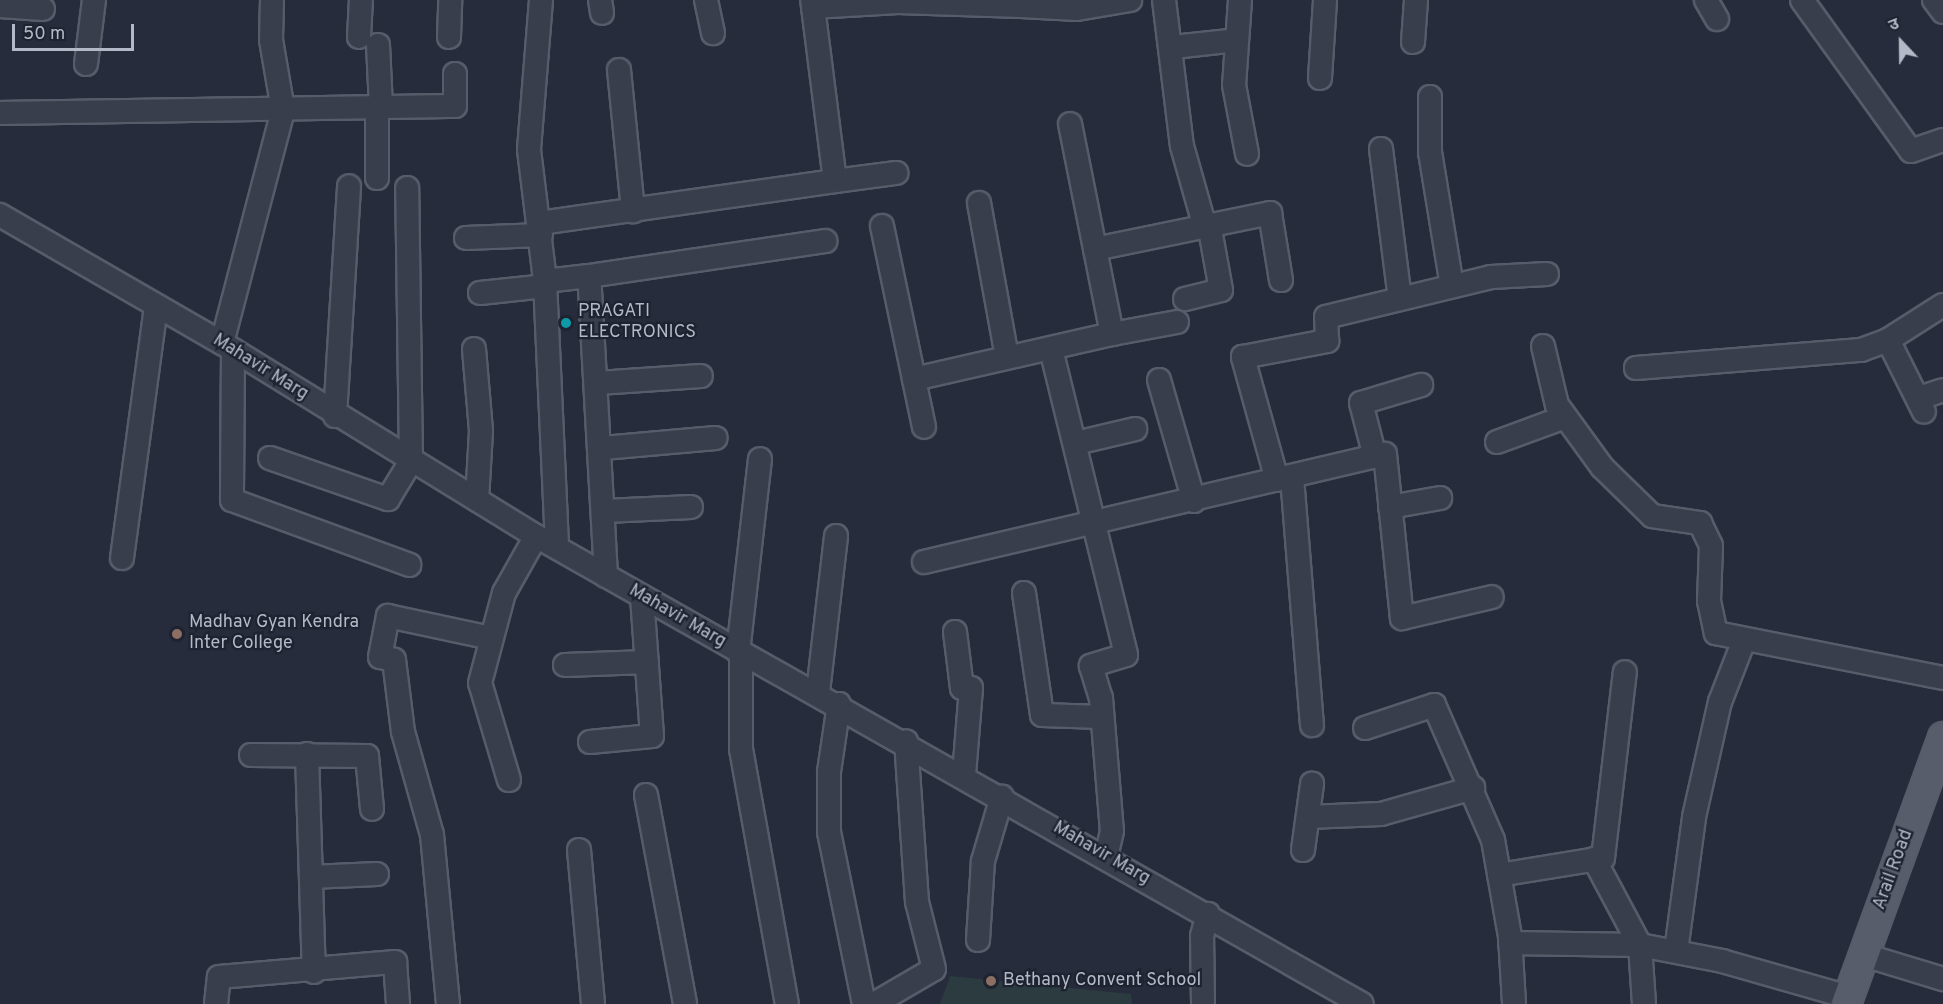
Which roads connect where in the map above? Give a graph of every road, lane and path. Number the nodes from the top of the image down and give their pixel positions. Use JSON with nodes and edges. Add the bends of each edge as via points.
{"nodes":[{"id":1,"x":94,"y":0,"type":"edge"},
{"id":2,"x":272,"y":0,"type":"edge"},
{"id":3,"x":361,"y":0,"type":"edge"},
{"id":4,"x":450,"y":0,"type":"edge"},
{"id":5,"x":541,"y":0,"type":"edge"},
{"id":6,"x":706,"y":0,"type":"edge"},
{"id":7,"x":1130,"y":0,"type":"edge"},
{"id":8,"x":1164,"y":0,"type":"edge"},
{"id":9,"x":1240,"y":0,"type":"edge"},
{"id":10,"x":1325,"y":0,"type":"edge"},
{"id":11,"x":1416,"y":0,"type":"edge"},
{"id":12,"x":1802,"y":0,"type":"edge"},
{"id":13,"x":1934,"y":0,"type":"edge"},
{"id":14,"x":1020,"y":3,"type":"edge"},
{"id":15,"x":812,"y":4,"type":"edge"},
{"id":16,"x":0,"y":6,"type":"edge"},
{"id":17,"x":43,"y":9,"type":"dead end"},
{"id":18,"x":1943,"y":12,"type":"edge"},
{"id":19,"x":713,"y":33,"type":"dead end"},
{"id":20,"x":449,"y":37,"type":"dead end"},
{"id":21,"x":1237,"y":40,"type":"junction"},
{"id":22,"x":1413,"y":42,"type":"dead end"},
{"id":23,"x":1173,"y":47,"type":"junction"},
{"id":24,"x":86,"y":64,"type":"dead end"},
{"id":25,"x":619,"y":70,"type":"dead end"},
{"id":26,"x":454,"y":74,"type":"dead end"},
{"id":27,"x":1320,"y":78,"type":"dead end"},
{"id":28,"x":1430,"y":97,"type":"dead end"},
{"id":29,"x":379,"y":107,"type":"junction"},
{"id":30,"x":283,"y":110,"type":"junction"},
{"id":31,"x":0,"y":113,"type":"edge"},
{"id":32,"x":1070,"y":124,"type":"dead end"},
{"id":33,"x":1943,"y":141,"type":"edge"},
{"id":34,"x":1381,"y":149,"type":"dead end"},
{"id":35,"x":1247,"y":154,"type":"dead end"},
{"id":36,"x":896,"y":173,"type":"dead end"},
{"id":37,"x":377,"y":178,"type":"dead end"},
{"id":38,"x":835,"y":181,"type":"junction"},
{"id":39,"x":349,"y":186,"type":"dead end"},
{"id":40,"x":406,"y":188,"type":"dead end"},
{"id":41,"x":979,"y":203,"type":"dead end"},
{"id":42,"x":633,"y":211,"type":"junction"},
{"id":43,"x":0,"y":215,"type":"edge"},
{"id":44,"x":1206,"y":224,"type":"junction"},
{"id":45,"x":882,"y":226,"type":"dead end"},
{"id":46,"x":541,"y":229,"type":"junction"},
{"id":47,"x":466,"y":238,"type":"dead end"},
{"id":48,"x":825,"y":241,"type":"dead end"},
{"id":49,"x":1095,"y":249,"type":"junction"},
{"id":50,"x":1547,"y":274,"type":"dead end"},
{"id":51,"x":589,"y":276,"type":"junction"},
{"id":52,"x":1281,"y":280,"type":"dead end"},
{"id":53,"x":545,"y":283,"type":"junction"},
{"id":54,"x":1452,"y":286,"type":"junction"},
{"id":55,"x":480,"y":292,"type":"dead end"},
{"id":56,"x":1185,"y":299,"type":"dead end"},
{"id":57,"x":1400,"y":299,"type":"junction"},
{"id":58,"x":1943,"y":305,"type":"edge"},
{"id":59,"x":156,"y":306,"type":"junction"},
{"id":60,"x":1177,"y":322,"type":"dead end"},
{"id":61,"x":1112,"y":334,"type":"junction"},
{"id":62,"x":1888,"y":340,"type":"junction"},
{"id":63,"x":1543,"y":346,"type":"dead end"},
{"id":64,"x":228,"y":347,"type":"junction"},
{"id":65,"x":474,"y":349,"type":"dead end"},
{"id":66,"x":1051,"y":349,"type":"junction"},
{"id":67,"x":1007,"y":357,"type":"junction"},
{"id":68,"x":1636,"y":368,"type":"dead end"},
{"id":69,"x":701,"y":376,"type":"dead end"},
{"id":70,"x":914,"y":379,"type":"junction"},
{"id":71,"x":1159,"y":380,"type":"dead end"},
{"id":72,"x":598,"y":383,"type":"junction"},
{"id":73,"x":1421,"y":385,"type":"dead end"},
{"id":74,"x":1943,"y":390,"type":"edge"},
{"id":75,"x":335,"y":416,"type":"junction"},
{"id":76,"x":1565,"y":417,"type":"junction"},
{"id":77,"x":924,"y":427,"type":"dead end"},
{"id":78,"x":1135,"y":429,"type":"dead end"},
{"id":79,"x":716,"y":438,"type":"dead end"},
{"id":80,"x":1497,"y":442,"type":"dead end"},
{"id":81,"x":1076,"y":443,"type":"junction"},
{"id":82,"x":603,"y":448,"type":"junction"},
{"id":83,"x":1374,"y":457,"type":"junction"},
{"id":84,"x":270,"y":458,"type":"dead end"},
{"id":85,"x":760,"y":459,"type":"dead end"},
{"id":86,"x":411,"y":461,"type":"junction"},
{"id":87,"x":1285,"y":479,"type":"junction"},
{"id":88,"x":1440,"y":498,"type":"dead end"},
{"id":89,"x":477,"y":500,"type":"junction"},
{"id":90,"x":1194,"y":501,"type":"junction"},
{"id":91,"x":692,"y":507,"type":"dead end"},
{"id":92,"x":1390,"y":507,"type":"junction"},
{"id":93,"x":605,"y":511,"type":"junction"},
{"id":94,"x":1098,"y":525,"type":"junction"},
{"id":95,"x":536,"y":536,"type":"junction"},
{"id":96,"x":836,"y":536,"type":"dead end"},
{"id":97,"x":556,"y":547,"type":"junction"},
{"id":98,"x":122,"y":558,"type":"dead end"},
{"id":99,"x":924,"y":562,"type":"dead end"},
{"id":100,"x":410,"y":565,"type":"dead end"},
{"id":101,"x":606,"y":576,"type":"junction"},
{"id":102,"x":1024,"y":593,"type":"dead end"},
{"id":103,"x":642,"y":597,"type":"junction"},
{"id":104,"x":1492,"y":597,"type":"dead end"},
{"id":105,"x":954,"y":632,"type":"dead end"},
{"id":106,"x":491,"y":638,"type":"junction"},
{"id":107,"x":1744,"y":640,"type":"junction"},
{"id":108,"x":740,"y":653,"type":"junction"},
{"id":109,"x":647,"y":662,"type":"junction"},
{"id":110,"x":565,"y":664,"type":"dead end"},
{"id":111,"x":1624,"y":672,"type":"dead end"},
{"id":112,"x":1943,"y":678,"type":"edge"},
{"id":113,"x":818,"y":692,"type":"junction"},
{"id":114,"x":839,"y":704,"type":"junction"},
{"id":115,"x":1101,"y":717,"type":"junction"},
{"id":116,"x":1312,"y":725,"type":"dead end"},
{"id":117,"x":1365,"y":728,"type":"dead end"},
{"id":118,"x":1943,"y":737,"type":"edge"},
{"id":119,"x":906,"y":741,"type":"junction"},
{"id":120,"x":590,"y":742,"type":"dead end"},
{"id":121,"x":307,"y":754,"type":"junction"},
{"id":122,"x":251,"y":755,"type":"dead end"},
{"id":123,"x":964,"y":775,"type":"junction"},
{"id":124,"x":509,"y":780,"type":"dead end"},
{"id":125,"x":1312,"y":784,"type":"dead end"},
{"id":126,"x":1473,"y":788,"type":"junction"},
{"id":127,"x":646,"y":795,"type":"dead end"},
{"id":128,"x":1002,"y":797,"type":"junction"},
{"id":129,"x":372,"y":809,"type":"dead end"},
{"id":130,"x":1308,"y":817,"type":"junction"},
{"id":131,"x":579,"y":850,"type":"dead end"},
{"id":132,"x":1303,"y":850,"type":"dead end"},
{"id":133,"x":1106,"y":857,"type":"junction"},
{"id":134,"x":1594,"y":859,"type":"junction"},
{"id":135,"x":377,"y":874,"type":"dead end"},
{"id":136,"x":1499,"y":875,"type":"junction"},
{"id":137,"x":311,"y":877,"type":"junction"},
{"id":138,"x":1209,"y":914,"type":"junction"},
{"id":139,"x":978,"y":940,"type":"dead end"},
{"id":140,"x":1510,"y":943,"type":"junction"},
{"id":141,"x":1640,"y":945,"type":"junction"},
{"id":142,"x":1676,"y":951,"type":"junction"},
{"id":143,"x":1863,"y":955,"type":"junction"},
{"id":144,"x":314,"y":972,"type":"junction"},
{"id":145,"x":1943,"y":979,"type":"edge"},
{"id":146,"x":1847,"y":1000,"type":"edge"},
{"id":147,"x":216,"y":1004,"type":"edge"},
{"id":148,"x":398,"y":1004,"type":"edge"},
{"id":149,"x":448,"y":1004,"type":"edge"},
{"id":150,"x":593,"y":1004,"type":"edge"},
{"id":151,"x":685,"y":1004,"type":"edge"},
{"id":152,"x":787,"y":1004,"type":"edge"},
{"id":153,"x":864,"y":1004,"type":"edge"},
{"id":154,"x":874,"y":1004,"type":"edge"},
{"id":155,"x":1203,"y":1004,"type":"edge"},
{"id":156,"x":1362,"y":1004,"type":"edge"},
{"id":157,"x":1514,"y":1004,"type":"edge"},
{"id":158,"x":1644,"y":1004,"type":"edge"}],
"edges":[{"from":1,"to":24,"type":"street"},
{"from":2,"to":30,"type":"street","via":[[271,40]]},
{"from":3,"to":29,"type":"street"},
{"from":4,"to":20,"type":"street"},
{"from":5,"to":46,"type":"street","via":[[530,150]]},
{"from":6,"to":19,"type":"street"},
{"from":7,"to":14,"type":"street","via":[[1077,9]]},
{"from":8,"to":23,"type":"street"},
{"from":9,"to":21,"type":"street"},
{"from":10,"to":27,"type":"street"},
{"from":11,"to":22,"type":"street"},
{"from":12,"to":33,"type":"street","via":[[1911,151]]},
{"from":13,"to":18,"type":"street"},
{"from":14,"to":15,"type":"street"},
{"from":15,"to":38,"type":"street"},
{"from":16,"to":17,"type":"street"},
{"from":21,"to":23,"type":"street"},
{"from":21,"to":35,"type":"street","via":[[1234,85]]},
{"from":23,"to":44,"type":"street","via":[[1182,146]]},
{"from":25,"to":42,"type":"street"},
{"from":26,"to":29,"type":"street","via":[[455,105]]},
{"from":28,"to":54,"type":"street","via":[[1431,163]]},
{"from":29,"to":30,"type":"street"},
{"from":29,"to":37,"type":"street"},
{"from":30,"to":31,"type":"street"},
{"from":30,"to":64,"type":"street"},
{"from":32,"to":49,"type":"street"},
{"from":34,"to":57,"type":"street"},
{"from":36,"to":38,"type":"street"},
{"from":38,"to":42,"type":"street"},
{"from":39,"to":75,"type":"street"},
{"from":40,"to":86,"type":"street"},
{"from":41,"to":67,"type":"street"},
{"from":42,"to":46,"type":"street"},
{"from":43,"to":59,"type":"street","name":"Mahavir Marg"},
{"from":44,"to":49,"type":"street"},
{"from":44,"to":52,"type":"street","via":[[1270,213]]},
{"from":44,"to":56,"type":"street","via":[[1221,290]]},
{"from":45,"to":70,"type":"street"},
{"from":46,"to":47,"type":"street"},
{"from":46,"to":53,"type":"street"},
{"from":48,"to":51,"type":"street"},
{"from":49,"to":61,"type":"street"},
{"from":50,"to":54,"type":"street","via":[[1491,276]]},
{"from":51,"to":53,"type":"street"},
{"from":51,"to":72,"type":"street"},
{"from":53,"to":55,"type":"street"},
{"from":53,"to":97,"type":"street"},
{"from":54,"to":57,"type":"street"},
{"from":57,"to":87,"type":"street","via":[[1326,317],[1327,341],[1243,357]]},
{"from":58,"to":62,"type":"street"},
{"from":59,"to":64,"type":"street","name":"Mahavir Marg"},
{"from":59,"to":98,"type":"street"},
{"from":60,"to":61,"type":"street"},
{"from":61,"to":66,"type":"street"},
{"from":62,"to":68,"type":"street","via":[[1861,350]]},
{"from":62,"to":74,"type":"street","via":[[1921,405]]},
{"from":63,"to":76,"type":"street","via":[[1549,383]]},
{"from":64,"to":75,"type":"street","name":"Mahavir Marg"},
{"from":64,"to":100,"type":"street","via":[[232,500],[360,552]]},
{"from":65,"to":89,"type":"street","via":[[481,431]]},
{"from":66,"to":67,"type":"street"},
{"from":66,"to":81,"type":"street"},
{"from":67,"to":70,"type":"street"},
{"from":69,"to":72,"type":"street"},
{"from":70,"to":77,"type":"street"},
{"from":71,"to":90,"type":"street"},
{"from":72,"to":82,"type":"street"},
{"from":73,"to":83,"type":"street","via":[[1361,403]]},
{"from":75,"to":86,"type":"street","name":"Mahavir Marg"},
{"from":76,"to":80,"type":"street"},
{"from":76,"to":107,"type":"street","via":[[1602,467],[1652,516],[1700,523],[1710,546],[1709,601],[1716,633]]},
{"from":78,"to":81,"type":"street"},
{"from":79,"to":82,"type":"street"},
{"from":81,"to":94,"type":"street"},
{"from":82,"to":93,"type":"street"},
{"from":83,"to":87,"type":"street"},
{"from":83,"to":92,"type":"street","via":[[1385,454]]},
{"from":84,"to":86,"type":"street","via":[[388,499]]},
{"from":85,"to":108,"type":"street"},
{"from":86,"to":89,"type":"street","name":"Mahavir Marg"},
{"from":87,"to":90,"type":"street"},
{"from":87,"to":116,"type":"street"},
{"from":88,"to":92,"type":"street"},
{"from":89,"to":95,"type":"street","name":"Mahavir Marg"},
{"from":90,"to":94,"type":"street"},
{"from":91,"to":93,"type":"street"},
{"from":92,"to":104,"type":"street","via":[[1402,618]]},
{"from":93,"to":101,"type":"street"},
{"from":94,"to":99,"type":"street","via":[[995,543]]},
{"from":94,"to":115,"type":"street","via":[[1126,655],[1091,666]]},
{"from":95,"to":97,"type":"street","name":"Mahavir Marg"},
{"from":95,"to":106,"type":"street","via":[[504,593]]},
{"from":96,"to":113,"type":"street"},
{"from":97,"to":101,"type":"street","name":"Mahavir Marg"},
{"from":101,"to":103,"type":"street","name":"Mahavir Marg"},
{"from":102,"to":115,"type":"street","via":[[1042,715]]},
{"from":103,"to":108,"type":"street","name":"Mahavir Marg"},
{"from":103,"to":109,"type":"street"},
{"from":105,"to":123,"type":"street","via":[[962,688],[971,688]]},
{"from":106,"to":124,"type":"street","via":[[480,683]]},
{"from":106,"to":149,"type":"street","via":[[388,616],[380,657],[394,660],[403,732],[432,835]]},
{"from":107,"to":112,"type":"street"},
{"from":107,"to":142,"type":"street","via":[[1720,702],[1694,817]]},
{"from":108,"to":113,"type":"street","name":"Mahavir Marg"},
{"from":108,"to":152,"type":"street","via":[[741,749]]},
{"from":109,"to":110,"type":"street"},
{"from":109,"to":120,"type":"street","via":[[652,736]]},
{"from":111,"to":134,"type":"street","via":[[1603,858]]},
{"from":113,"to":114,"type":"street","name":"Mahavir Marg"},
{"from":114,"to":119,"type":"street","name":"Mahavir Marg"},
{"from":114,"to":153,"type":"street","via":[[828,772],[829,832]]},
{"from":115,"to":133,"type":"street","via":[[1112,831]]},
{"from":117,"to":126,"type":"street","via":[[1434,705]]},
{"from":118,"to":143,"type":"main road","name":"Arail Road"},
{"from":119,"to":123,"type":"street","name":"Mahavir Marg"},
{"from":119,"to":154,"type":"street","via":[[917,902],[934,969]]},
{"from":121,"to":122,"type":"street"},
{"from":121,"to":129,"type":"street","via":[[367,756]]},
{"from":121,"to":137,"type":"street"},
{"from":123,"to":128,"type":"street","name":"Mahavir Marg"},
{"from":125,"to":130,"type":"street"},
{"from":126,"to":130,"type":"street","via":[[1381,814]]},
{"from":126,"to":136,"type":"street","via":[[1493,840]]},
{"from":127,"to":151,"type":"street"},
{"from":128,"to":133,"type":"street","name":"Mahavir Marg"},
{"from":128,"to":139,"type":"street","via":[[983,861]]},
{"from":130,"to":132,"type":"street"},
{"from":131,"to":150,"type":"street"},
{"from":133,"to":138,"type":"street","name":"Mahavir Marg"},
{"from":134,"to":136,"type":"street"},
{"from":134,"to":141,"type":"street"},
{"from":135,"to":137,"type":"street"},
{"from":136,"to":140,"type":"street"},
{"from":137,"to":144,"type":"street"},
{"from":138,"to":155,"type":"street","via":[[1202,936]]},
{"from":138,"to":156,"type":"street","name":"Mahavir Marg"},
{"from":140,"to":141,"type":"street"},
{"from":140,"to":157,"type":"street"},
{"from":141,"to":142,"type":"street"},
{"from":141,"to":158,"type":"street"},
{"from":142,"to":146,"type":"street"},
{"from":143,"to":145,"type":"street"},
{"from":143,"to":146,"type":"main road","name":"Arail Road"},
{"from":144,"to":147,"type":"street","via":[[219,977]]},
{"from":144,"to":148,"type":"street","via":[[395,963]]}]}
